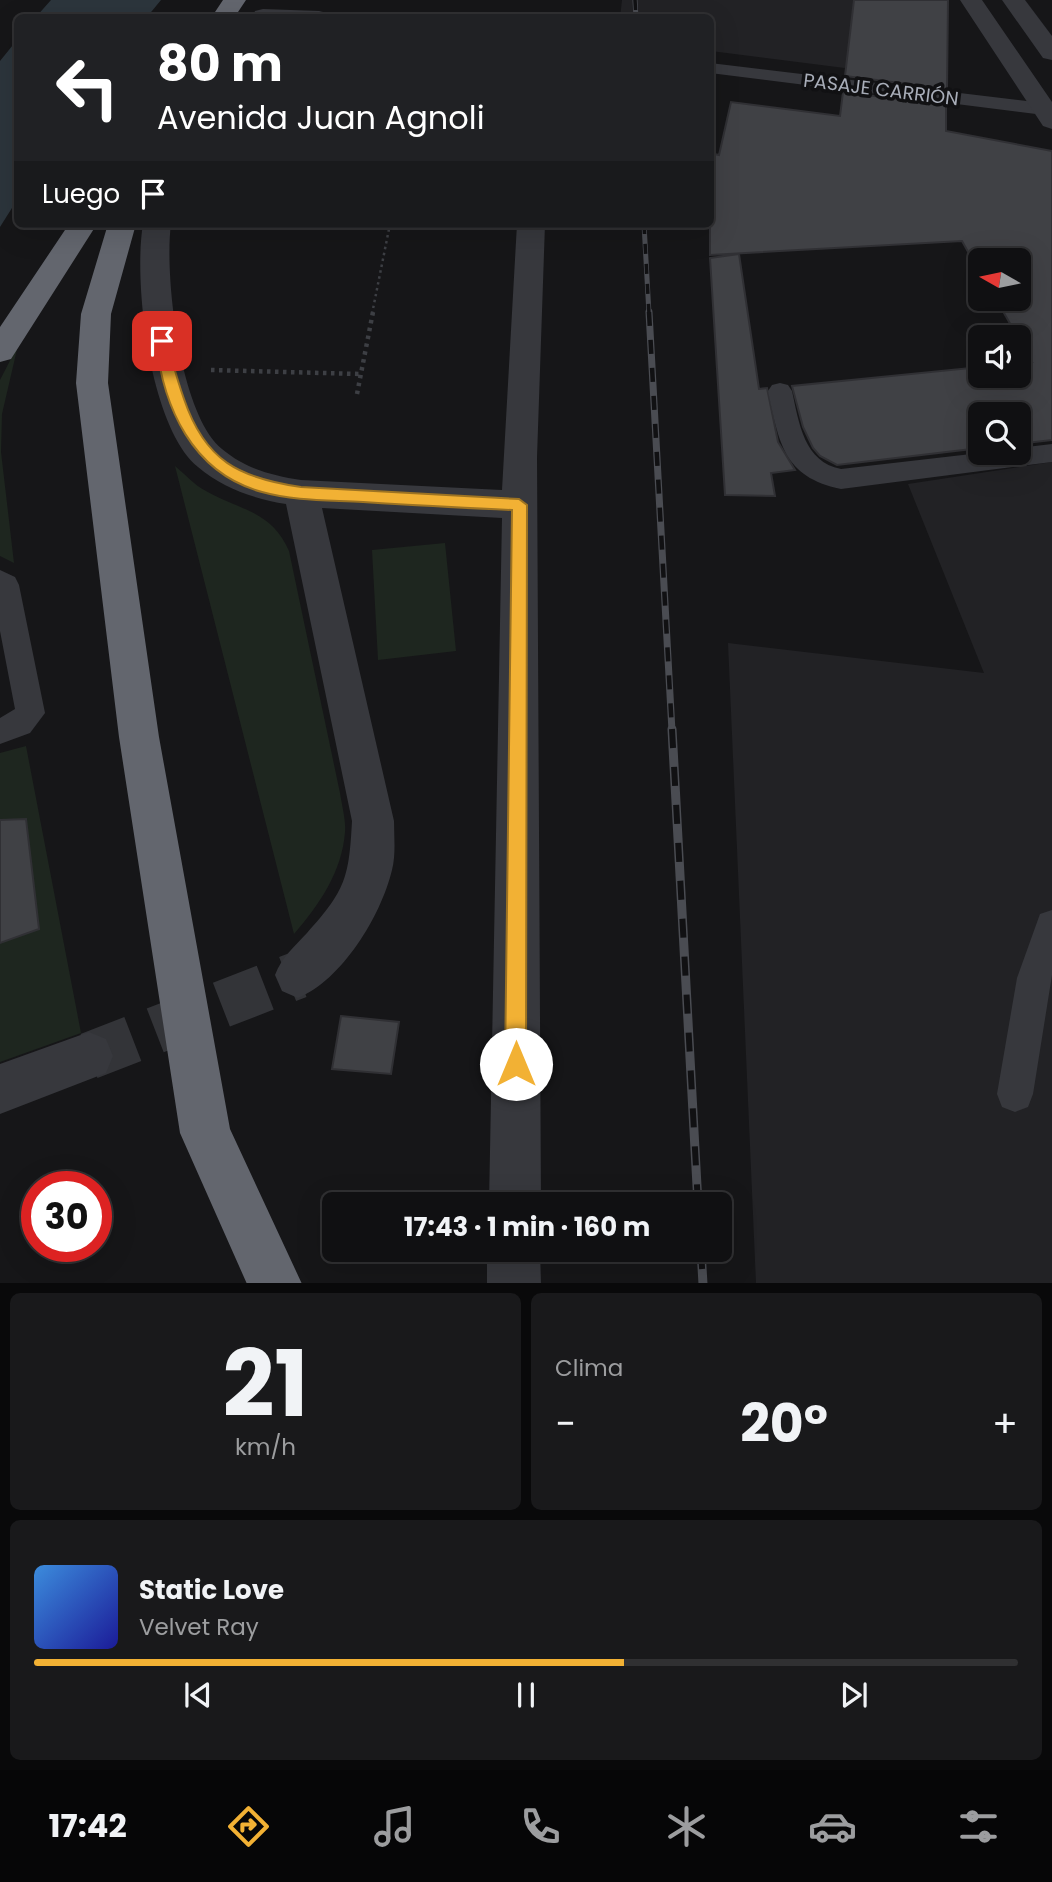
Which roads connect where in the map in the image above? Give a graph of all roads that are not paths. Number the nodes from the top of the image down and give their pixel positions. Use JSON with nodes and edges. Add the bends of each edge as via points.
{"nodes":[{"id":1,"x":971,"y":0,"type":"edge"},
{"id":2,"x":1013,"y":0,"type":"edge"},
{"id":3,"x":267,"y":11,"type":"edge"},
{"id":4,"x":289,"y":14,"type":"edge"},
{"id":5,"x":1052,"y":53,"type":"edge"},
{"id":6,"x":714,"y":69,"type":"edge"},
{"id":7,"x":1049,"y":114,"type":"edge"},
{"id":8,"x":79,"y":228,"type":"edge"},
{"id":9,"x":121,"y":228,"type":"edge"},
{"id":10,"x":157,"y":228,"type":"edge"},
{"id":11,"x":531,"y":228,"type":"edge"},
{"id":12,"x":0,"y":351,"type":"edge"},
{"id":13,"x":780,"y":391,"type":"dead end"},
{"id":14,"x":1052,"y":453,"type":"edge"},
{"id":15,"x":301,"y":493,"type":"junction"},
{"id":16,"x":519,"y":505,"type":"junction"},
{"id":17,"x":0,"y":580,"type":"edge"},
{"id":18,"x":0,"y":731,"type":"edge"},
{"id":19,"x":1052,"y":926,"type":"edge"},
{"id":20,"x":298,"y":975,"type":"tunnel mouth"},
{"id":21,"x":89,"y":1056,"type":"tunnel mouth"},
{"id":22,"x":0,"y":1088,"type":"edge"},
{"id":23,"x":1015,"y":1094,"type":"dead end"},
{"id":24,"x":514,"y":1192,"type":"edge"},
{"id":25,"x":514,"y":1262,"type":"edge"},
{"id":26,"x":275,"y":1283,"type":"edge"},
{"id":27,"x":514,"y":1283,"type":"edge"}],
"edges":[{"from":1,"to":7,"type":"street"},
{"from":2,"to":5,"type":"street"},
{"from":3,"to":4,"type":"street"},
{"from":6,"to":7,"type":"lane","name":"PASAJE CARRIÓN"},
{"from":8,"to":12,"type":"highway"},
{"from":9,"to":26,"type":"highway","via":[[96,314],[92,383],[138,737],[205,1133]]},
{"from":10,"to":15,"type":"street","via":[[153,249],[165,364],[187,428],[208,457],[235,475],[263,487]]},
{"from":11,"to":16,"type":"street"},
{"from":13,"to":14,"type":"lane","via":[[791,439],[803,461],[829,478]]},
{"from":15,"to":16,"type":"street"},
{"from":15,"to":20,"type":"street","via":[[373,821],[370,870],[355,908]]},
{"from":16,"to":24,"type":"street"},
{"from":17,"to":18,"type":"lane","via":[[5,584],[30,713],[20,724]]},
{"from":19,"to":23,"type":"lane","via":[[1034,978]]},
{"from":21,"to":22,"type":"street"},
{"from":25,"to":27,"type":"street"}]}
